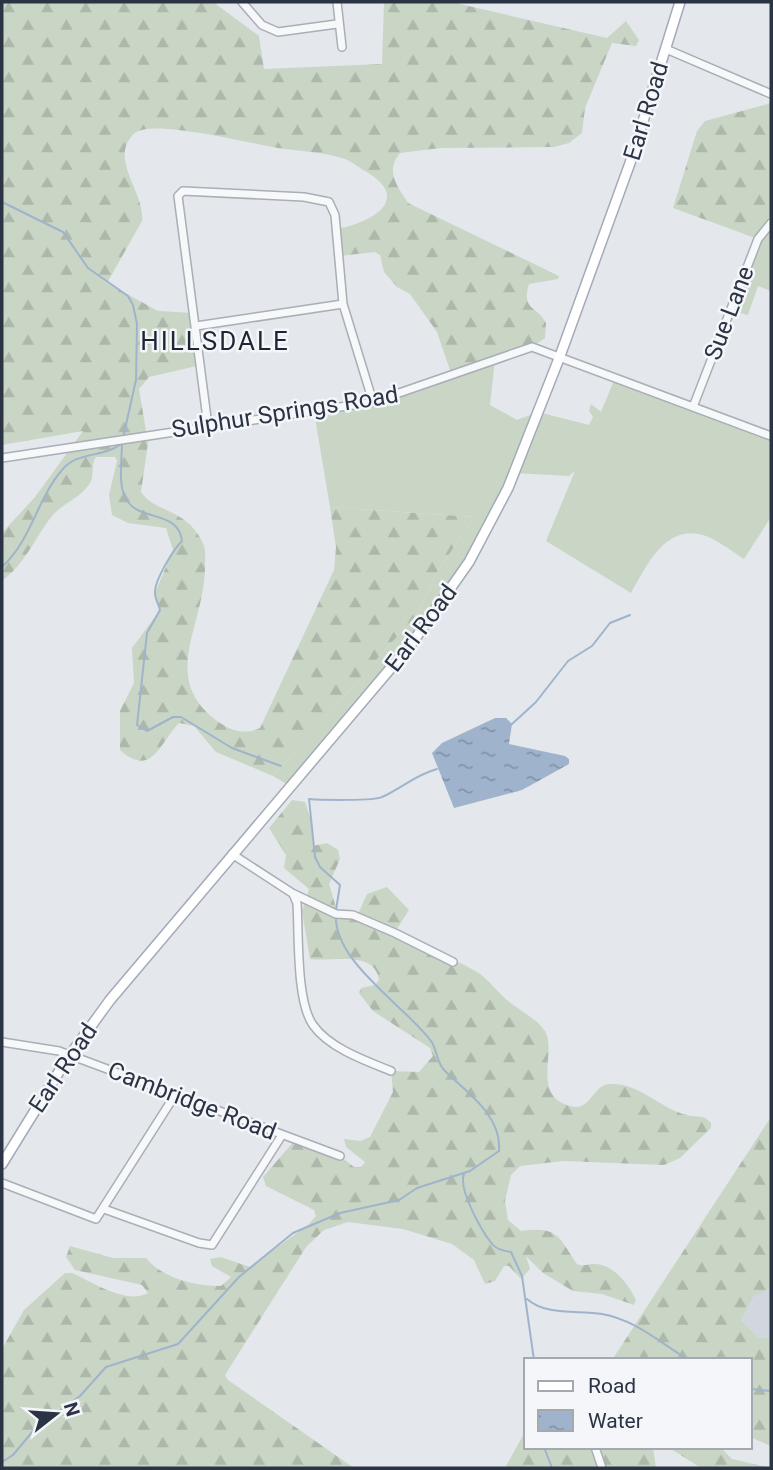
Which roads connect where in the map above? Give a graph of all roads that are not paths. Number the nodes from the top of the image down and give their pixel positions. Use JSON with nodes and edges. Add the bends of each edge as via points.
{"nodes":[{"id":1,"x":242,"y":2,"type":"edge"},
{"id":2,"x":337,"y":2,"type":"edge"},
{"id":3,"x":680,"y":2,"type":"edge"},
{"id":4,"x":337,"y":24,"type":"junction"},
{"id":5,"x":342,"y":47,"type":"dead end"},
{"id":6,"x":666,"y":49,"type":"junction"},
{"id":7,"x":771,"y":94,"type":"edge"},
{"id":8,"x":771,"y":223,"type":"edge"},
{"id":9,"x":343,"y":304,"type":"junction"},
{"id":10,"x":196,"y":326,"type":"junction"},
{"id":11,"x":561,"y":356,"type":"junction"},
{"id":12,"x":373,"y":402,"type":"junction"},
{"id":13,"x":693,"y":407,"type":"junction"},
{"id":14,"x":208,"y":426,"type":"junction"},
{"id":15,"x":771,"y":436,"type":"edge"},
{"id":16,"x":2,"y":458,"type":"edge"},
{"id":17,"x":232,"y":854,"type":"junction"},
{"id":18,"x":292,"y":894,"type":"junction"},
{"id":19,"x":453,"y":962,"type":"dead end"},
{"id":20,"x":2,"y":1042,"type":"edge"},
{"id":21,"x":70,"y":1055,"type":"junction"},
{"id":22,"x":391,"y":1071,"type":"dead end"},
{"id":23,"x":175,"y":1095,"type":"junction"},
{"id":24,"x":282,"y":1135,"type":"junction"},
{"id":25,"x":340,"y":1156,"type":"dead end"},
{"id":26,"x":2,"y":1164,"type":"edge"},
{"id":27,"x":2,"y":1183,"type":"edge"},
{"id":28,"x":104,"y":1209,"type":"junction"},
{"id":29,"x":596,"y":1449,"type":"edge"},
{"id":30,"x":602,"y":1468,"type":"edge"}],
"edges":[{"from":1,"to":4,"type":"street","via":[[262,25],[278,32]]},
{"from":2,"to":4,"type":"street"},
{"from":3,"to":6,"type":"main road","name":"Earl Road"},
{"from":4,"to":5,"type":"street"},
{"from":6,"to":7,"type":"street"},
{"from":6,"to":11,"type":"main road","name":"Earl Road","via":[[631,163]]},
{"from":8,"to":13,"type":"street","name":"Sue Lane","via":[[758,239]]},
{"from":9,"to":10,"type":"street"},
{"from":9,"to":10,"type":"street","via":[[330,202],[184,191],[178,196]]},
{"from":9,"to":12,"type":"street"},
{"from":10,"to":14,"type":"street"},
{"from":11,"to":12,"type":"street","name":"Sulphur Springs Road","via":[[526,348]]},
{"from":11,"to":13,"type":"street","name":"Sulphur Springs Road"},
{"from":11,"to":17,"type":"main road","name":"Earl Road","via":[[501,503],[454,585],[412,643]]},
{"from":12,"to":14,"type":"street","name":"Sulphur Springs Road"},
{"from":13,"to":15,"type":"street","name":"Sulphur Springs Road"},
{"from":14,"to":16,"type":"street","name":"Sulphur Springs Road"},
{"from":17,"to":18,"type":"street"},
{"from":17,"to":21,"type":"main road","name":"Earl Road"},
{"from":18,"to":19,"type":"street","via":[[336,914],[353,915]]},
{"from":18,"to":22,"type":"street","via":[[297,903],[305,1001],[312,1024],[332,1041]]},
{"from":20,"to":21,"type":"street","name":"Cambridge Road"},
{"from":21,"to":23,"type":"street","name":"Cambridge Road"},
{"from":21,"to":26,"type":"main road","name":"Earl Road"},
{"from":23,"to":24,"type":"street","name":"Cambridge Road"},
{"from":23,"to":28,"type":"street"},
{"from":24,"to":25,"type":"street","name":"Cambridge Road"},
{"from":24,"to":28,"type":"street","via":[[212,1245]]},
{"from":27,"to":28,"type":"street","via":[[90,1219]]},
{"from":29,"to":30,"type":"street"}]}
